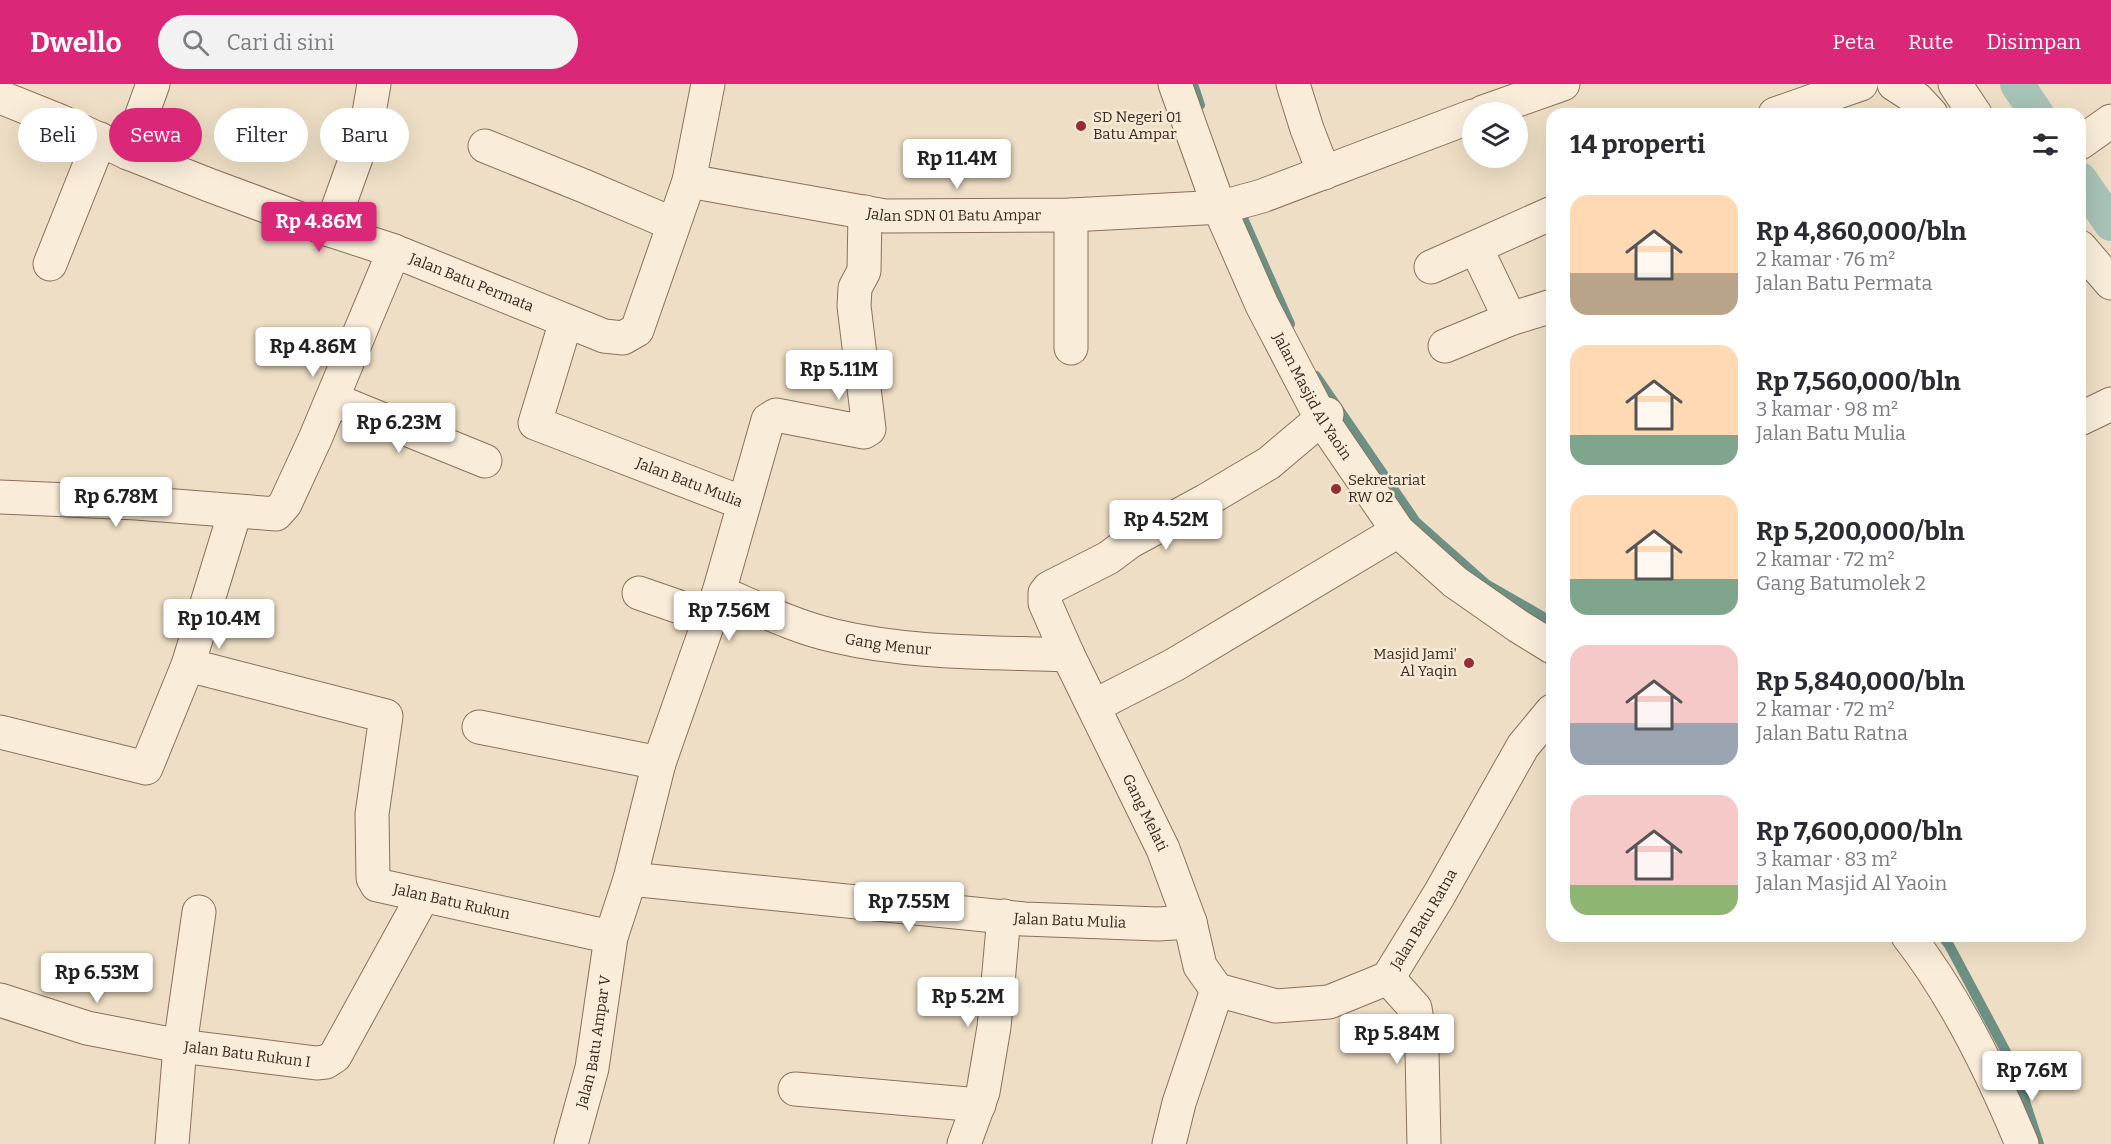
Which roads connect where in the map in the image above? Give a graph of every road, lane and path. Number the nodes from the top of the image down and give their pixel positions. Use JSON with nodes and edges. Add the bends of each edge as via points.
{"nodes":[{"id":1,"x":153,"y":84,"type":"edge"},
{"id":2,"x":374,"y":84,"type":"edge"},
{"id":3,"x":708,"y":84,"type":"edge"},
{"id":4,"x":1175,"y":84,"type":"edge"},
{"id":5,"x":1293,"y":84,"type":"edge"},
{"id":6,"x":1563,"y":84,"type":"edge"},
{"id":7,"x":1861,"y":84,"type":"edge"},
{"id":8,"x":1893,"y":84,"type":"edge"},
{"id":9,"x":1956,"y":84,"type":"edge"},
{"id":10,"x":1,"y":100,"type":"edge"},
{"id":11,"x":1496,"y":100,"type":"edge"},
{"id":12,"x":138,"y":108,"type":"edge"},
{"id":13,"x":1792,"y":108,"type":"edge"},
{"id":14,"x":1925,"y":108,"type":"edge"},
{"id":15,"x":1971,"y":108,"type":"edge"},
{"id":16,"x":1462,"y":120,"type":"edge"},
{"id":17,"x":2111,"y":121,"type":"edge"},
{"id":18,"x":2086,"y":139,"type":"edge"},
{"id":19,"x":109,"y":144,"type":"edge"},
{"id":20,"x":484,"y":146,"type":"dead end"},
{"id":21,"x":109,"y":155,"type":"edge"},
{"id":22,"x":155,"y":162,"type":"edge"},
{"id":23,"x":1324,"y":172,"type":"junction"},
{"id":24,"x":689,"y":181,"type":"junction"},
{"id":25,"x":1220,"y":207,"type":"junction"},
{"id":26,"x":865,"y":212,"type":"junction"},
{"id":27,"x":1071,"y":214,"type":"junction"},
{"id":28,"x":1546,"y":216,"type":"edge"},
{"id":29,"x":674,"y":224,"type":"junction"},
{"id":30,"x":330,"y":230,"type":"junction"},
{"id":31,"x":1476,"y":248,"type":"junction"},
{"id":32,"x":394,"y":250,"type":"junction"},
{"id":33,"x":2086,"y":254,"type":"edge"},
{"id":34,"x":50,"y":264,"type":"dead end"},
{"id":35,"x":1431,"y":267,"type":"dead end"},
{"id":36,"x":2111,"y":283,"type":"edge"},
{"id":37,"x":1546,"y":308,"type":"edge"},
{"id":38,"x":1510,"y":319,"type":"junction"},
{"id":39,"x":566,"y":321,"type":"junction"},
{"id":40,"x":1445,"y":346,"type":"dead end"},
{"id":41,"x":1071,"y":348,"type":"dead end"},
{"id":42,"x":332,"y":399,"type":"junction"},
{"id":43,"x":2111,"y":404,"type":"edge"},
{"id":44,"x":1324,"y":416,"type":"junction"},
{"id":45,"x":2086,"y":416,"type":"edge"},
{"id":46,"x":484,"y":461,"type":"dead end"},
{"id":47,"x":0,"y":497,"type":"edge"},
{"id":48,"x":743,"y":503,"type":"junction"},
{"id":49,"x":235,"y":512,"type":"junction"},
{"id":50,"x":1398,"y":531,"type":"junction"},
{"id":51,"x":639,"y":593,"type":"dead end"},
{"id":52,"x":715,"y":605,"type":"junction"},
{"id":53,"x":1546,"y":643,"type":"edge"},
{"id":54,"x":1068,"y":655,"type":"junction"},
{"id":55,"x":188,"y":665,"type":"junction"},
{"id":56,"x":1094,"y":706,"type":"junction"},
{"id":57,"x":1546,"y":718,"type":"edge"},
{"id":58,"x":479,"y":727,"type":"dead end"},
{"id":59,"x":0,"y":732,"type":"edge"},
{"id":60,"x":659,"y":763,"type":"junction"},
{"id":61,"x":630,"y":879,"type":"junction"},
{"id":62,"x":423,"y":896,"type":"junction"},
{"id":63,"x":199,"y":912,"type":"dead end"},
{"id":64,"x":1004,"y":916,"type":"junction"},
{"id":65,"x":1190,"y":922,"type":"junction"},
{"id":66,"x":611,"y":937,"type":"junction"},
{"id":67,"x":1914,"y":942,"type":"edge"},
{"id":68,"x":1388,"y":978,"type":"junction"},
{"id":69,"x":1217,"y":990,"type":"junction"},
{"id":70,"x":0,"y":1000,"type":"edge"},
{"id":71,"x":180,"y":1046,"type":"junction"},
{"id":72,"x":795,"y":1089,"type":"dead end"},
{"id":73,"x":979,"y":1105,"type":"junction"},
{"id":74,"x":172,"y":1144,"type":"edge"},
{"id":75,"x":571,"y":1144,"type":"edge"},
{"id":76,"x":964,"y":1144,"type":"edge"},
{"id":77,"x":1169,"y":1144,"type":"edge"},
{"id":78,"x":1424,"y":1144,"type":"edge"},
{"id":79,"x":2022,"y":1144,"type":"edge"}],
"edges":[{"from":1,"to":12,"type":"street"},
{"from":2,"to":30,"type":"street","via":[[366,130]]},
{"from":3,"to":24,"type":"street","name":"Jalan Batu Permata"},
{"from":4,"to":25,"type":"street","name":"Jalan Masjid Al Yaoin"},
{"from":5,"to":23,"type":"street"},
{"from":6,"to":11,"type":"street"},
{"from":7,"to":13,"type":"street"},
{"from":8,"to":14,"type":"street"},
{"from":9,"to":15,"type":"street"},
{"from":10,"to":19,"type":"street","name":"Jalan Batu Permata"},
{"from":16,"to":23,"type":"street"},
{"from":17,"to":18,"type":"street"},
{"from":20,"to":29,"type":"street"},
{"from":21,"to":34,"type":"street"},
{"from":22,"to":30,"type":"street","name":"Jalan Batu Permata"},
{"from":23,"to":25,"type":"street","name":"Jalan SDN 01 Batu Ampar"},
{"from":24,"to":26,"type":"street","name":"Jalan SDN 01 Batu Ampar"},
{"from":24,"to":29,"type":"street","name":"Jalan Batu Permata"},
{"from":25,"to":27,"type":"street","name":"Jalan SDN 01 Batu Ampar"},
{"from":25,"to":44,"type":"street","name":"Jalan Masjid Al Yaoin","via":[[1262,305]]},
{"from":26,"to":27,"type":"street","name":"Jalan SDN 01 Batu Ampar","via":[[885,216]]},
{"from":26,"to":48,"type":"street","via":[[864,271],[855,288],[854,306],[869,429],[864,432],[771,417]]},
{"from":27,"to":41,"type":"street"},
{"from":28,"to":31,"type":"street"},
{"from":29,"to":39,"type":"street","name":"Jalan Batu Permata","via":[[638,330],[623,338],[604,336]]},
{"from":30,"to":32,"type":"street","name":"Jalan Batu Permata"},
{"from":31,"to":35,"type":"street"},
{"from":31,"to":38,"type":"street"},
{"from":32,"to":39,"type":"street","name":"Jalan Batu Permata"},
{"from":32,"to":42,"type":"street"},
{"from":33,"to":36,"type":"street"},
{"from":37,"to":38,"type":"street"},
{"from":38,"to":40,"type":"street"},
{"from":39,"to":48,"type":"street","name":"Jalan Batu Mulia","via":[[535,423]]},
{"from":42,"to":46,"type":"street"},
{"from":42,"to":49,"type":"street","via":[[285,504],[276,514]]},
{"from":43,"to":45,"type":"street"},
{"from":44,"to":50,"type":"street","name":"Jalan Masjid Al Yaoin"},
{"from":44,"to":54,"type":"street","name":"Gang Melati","via":[[1269,464],[1049,588],[1046,603]]},
{"from":47,"to":49,"type":"street"},
{"from":48,"to":52,"type":"street","name":"Jalan Batu Mulia"},
{"from":49,"to":55,"type":"street"},
{"from":50,"to":53,"type":"street","name":"Jalan Masjid Al Yaoin","via":[[1455,582]]},
{"from":50,"to":56,"type":"street","via":[[1183,659]]},
{"from":51,"to":52,"type":"street","name":"Gang Menur"},
{"from":52,"to":54,"type":"street","name":"Gang Menur","via":[[862,641],[930,649]]},
{"from":52,"to":60,"type":"street","name":"Jalan Batu Mulia"},
{"from":54,"to":56,"type":"street","name":"Gang Melati"},
{"from":55,"to":59,"type":"street","via":[[146,768]]},
{"from":55,"to":62,"type":"street","name":"Jalan Batu Rukun","via":[[386,716],[372,814],[373,878],[377,885]]},
{"from":56,"to":65,"type":"street","name":"Gang Melati","via":[[1163,849]]},
{"from":57,"to":68,"type":"street","name":"Jalan Batu Ratna","via":[[1523,746]]},
{"from":58,"to":60,"type":"street"},
{"from":60,"to":61,"type":"street","name":"Jalan Batu Mulia"},
{"from":61,"to":64,"type":"street","name":"Jalan Batu Mulia"},
{"from":61,"to":66,"type":"street","name":"Jalan Batu Mulia"},
{"from":62,"to":66,"type":"street","name":"Jalan Batu Rukun"},
{"from":62,"to":71,"type":"street","name":"Jalan Batu Rukun I","via":[[335,1056],[326,1062]]},
{"from":63,"to":71,"type":"street"},
{"from":64,"to":65,"type":"street","name":"Jalan Batu Mulia","via":[[1158,924]]},
{"from":64,"to":73,"type":"street","via":[[994,1027]]},
{"from":65,"to":69,"type":"street","via":[[1200,966]]},
{"from":66,"to":75,"type":"street","name":"Jalan Batu Ampar V","via":[[592,1068]]},
{"from":67,"to":79,"type":"street","via":[[1995,1080]]},
{"from":68,"to":69,"type":"street","via":[[1329,1002],[1276,1006]]},
{"from":68,"to":78,"type":"street","name":"Jalan Batu Ratna","via":[[1415,1008],[1422,1052]]},
{"from":69,"to":77,"type":"street"},
{"from":70,"to":71,"type":"street","via":[[87,1028]]},
{"from":71,"to":74,"type":"street","name":"Jalan Batu Rukun I"},
{"from":72,"to":73,"type":"street"},
{"from":73,"to":76,"type":"street"}]}
